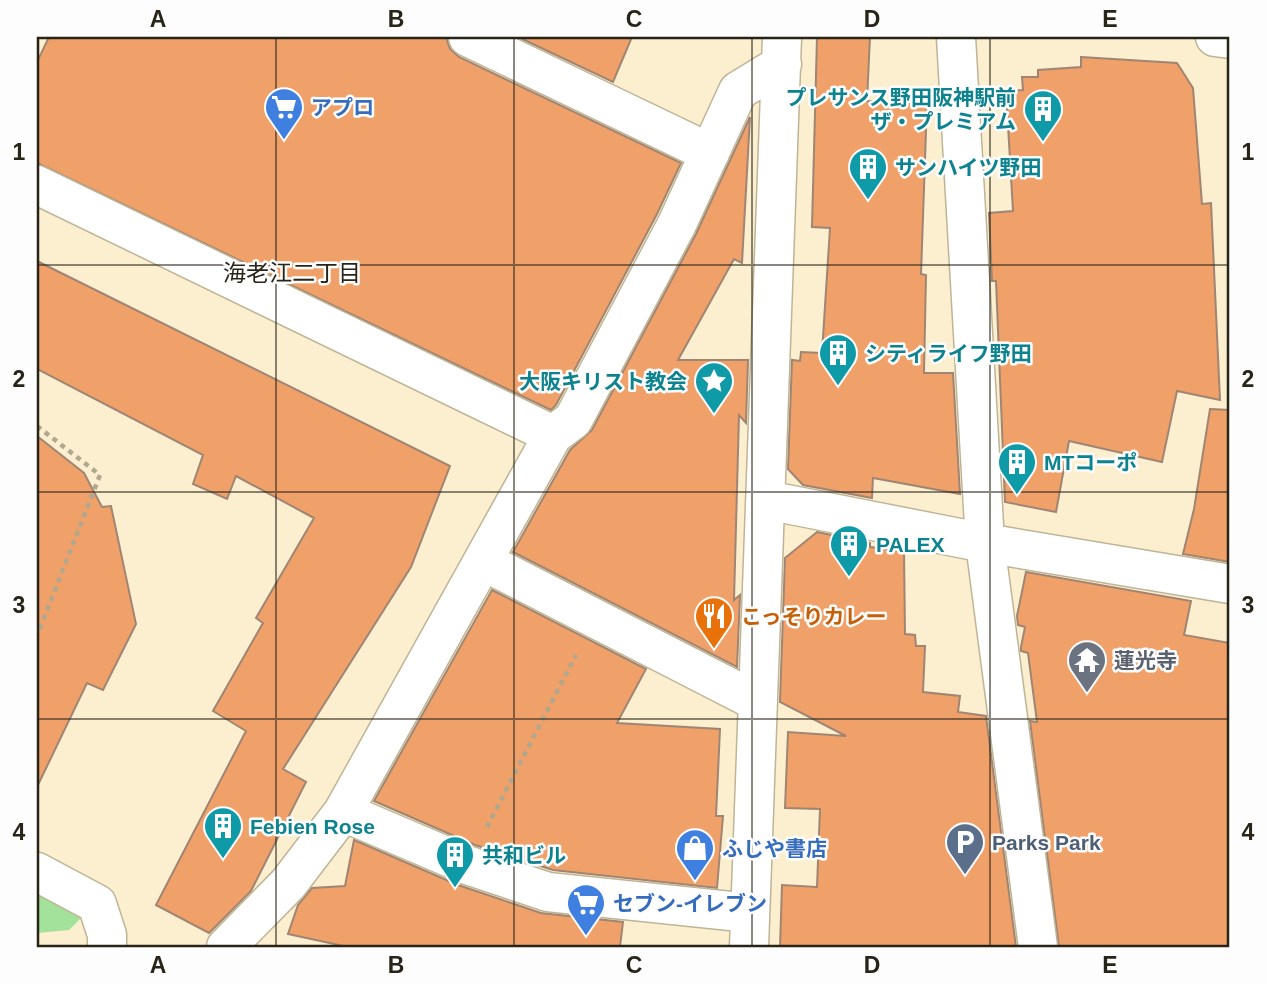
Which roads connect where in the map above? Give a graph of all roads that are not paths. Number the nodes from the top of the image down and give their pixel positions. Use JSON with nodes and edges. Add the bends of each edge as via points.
{"nodes":[{"id":1,"x":468,"y":37,"type":"edge"},
{"id":2,"x":956,"y":37,"type":"edge"},
{"id":3,"x":1215,"y":37,"type":"edge"},
{"id":4,"x":1230,"y":39,"type":"edge"},
{"id":5,"x":782,"y":51,"type":"edge"},
{"id":6,"x":710,"y":153,"type":"junction"},
{"id":7,"x":37,"y":185,"type":"edge"},
{"id":8,"x":554,"y":435,"type":"junction"},
{"id":9,"x":766,"y":500,"type":"junction"},
{"id":10,"x":985,"y":544,"type":"junction"},
{"id":11,"x":483,"y":561,"type":"junction"},
{"id":12,"x":1230,"y":584,"type":"edge"},
{"id":13,"x":758,"y":702,"type":"junction"},
{"id":14,"x":343,"y":811,"type":"junction"},
{"id":15,"x":37,"y":872,"type":"edge"},
{"id":16,"x":749,"y":930,"type":"edge"},
{"id":17,"x":107,"y":947,"type":"edge"},
{"id":18,"x":226,"y":947,"type":"edge"},
{"id":19,"x":1038,"y":947,"type":"edge"}],
"edges":[{"from":1,"to":6,"type":"street"},
{"from":2,"to":10,"type":"street"},
{"from":3,"to":4,"type":"street"},
{"from":5,"to":6,"type":"street","via":[[738,91]]},
{"from":5,"to":9,"type":"street"},
{"from":6,"to":8,"type":"street","via":[[573,421]]},
{"from":7,"to":8,"type":"street"},
{"from":8,"to":11,"type":"street"},
{"from":9,"to":10,"type":"street"},
{"from":9,"to":13,"type":"street"},
{"from":10,"to":12,"type":"street"},
{"from":10,"to":19,"type":"street"},
{"from":11,"to":13,"type":"street"},
{"from":11,"to":14,"type":"street"},
{"from":13,"to":16,"type":"street"},
{"from":14,"to":16,"type":"street","via":[[467,865],[548,892]]},
{"from":14,"to":18,"type":"street","via":[[288,884]]},
{"from":15,"to":17,"type":"street","via":[[97,904]]}]}
